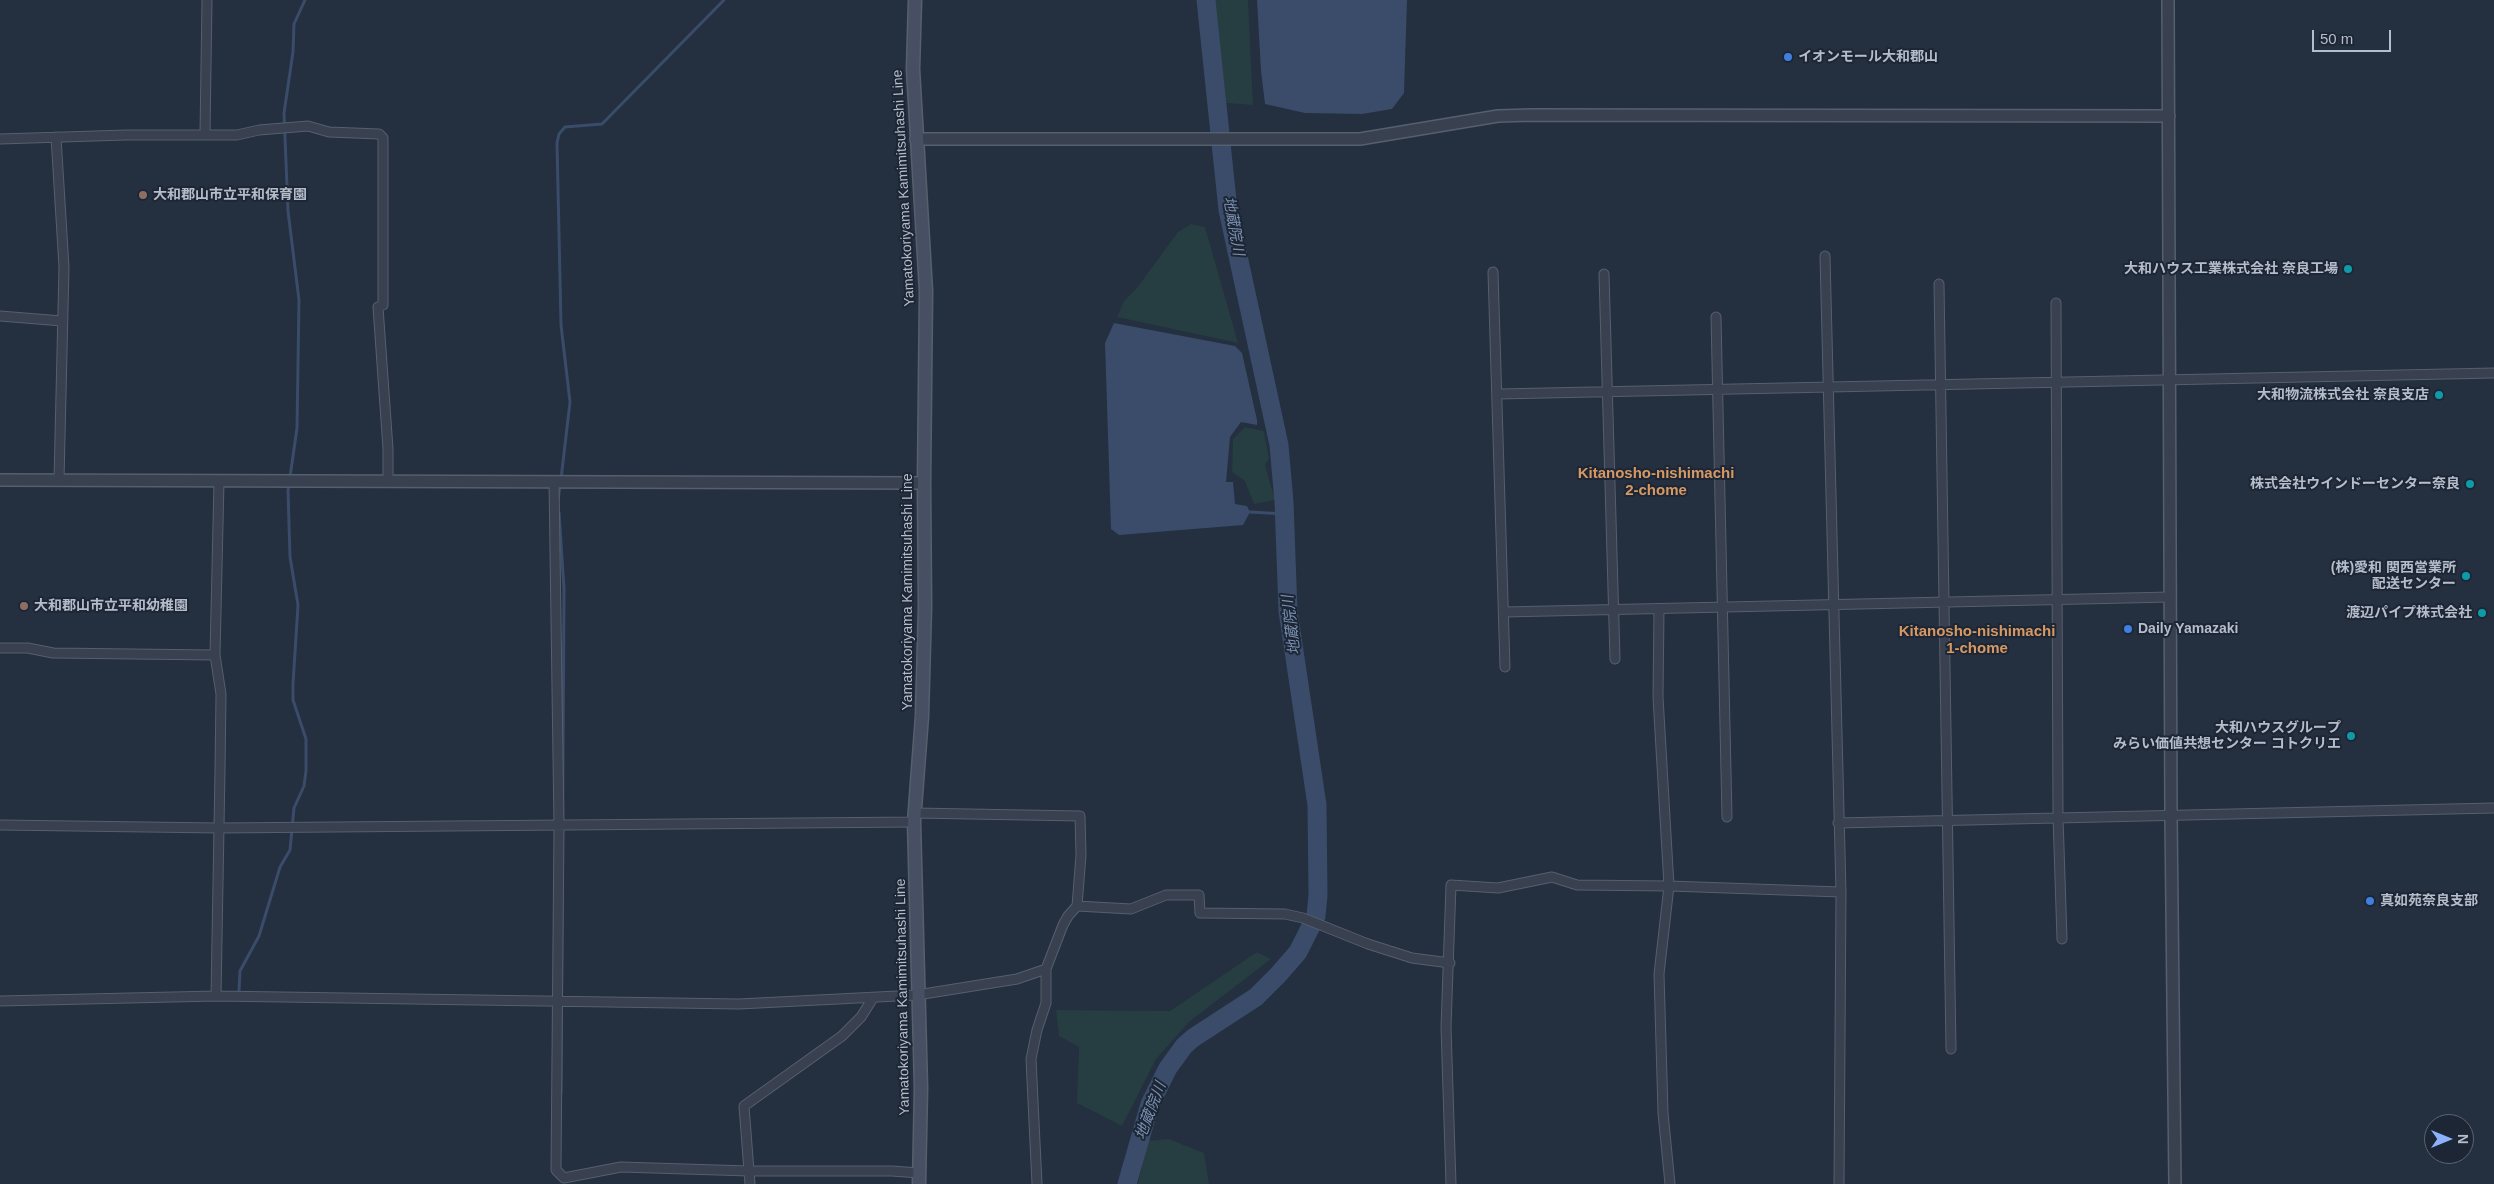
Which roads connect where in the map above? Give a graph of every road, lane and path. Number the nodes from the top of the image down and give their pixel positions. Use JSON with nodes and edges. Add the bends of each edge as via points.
{"nodes":[{"id":1,"x":207,"y":0,"type":"edge"},
{"id":2,"x":915,"y":0,"type":"edge"},
{"id":3,"x":2168,"y":0,"type":"edge"},
{"id":4,"x":2169,"y":116,"type":"junction"},
{"id":5,"x":205,"y":134,"type":"junction"},
{"id":6,"x":56,"y":137,"type":"junction"},
{"id":7,"x":0,"y":138,"type":"edge"},
{"id":8,"x":916,"y":139,"type":"junction"},
{"id":9,"x":1825,"y":256,"type":"dead end"},
{"id":10,"x":1493,"y":272,"type":"dead end"},
{"id":11,"x":1604,"y":274,"type":"dead end"},
{"id":12,"x":1939,"y":284,"type":"dead end"},
{"id":13,"x":2056,"y":303,"type":"dead end"},
{"id":14,"x":0,"y":316,"type":"edge"},
{"id":15,"x":1716,"y":317,"type":"dead end"},
{"id":16,"x":62,"y":321,"type":"junction"},
{"id":17,"x":2494,"y":373,"type":"edge"},
{"id":18,"x":2169,"y":379,"type":"junction"},
{"id":19,"x":2056,"y":381,"type":"junction"},
{"id":20,"x":1942,"y":385,"type":"junction"},
{"id":21,"x":1828,"y":388,"type":"junction"},
{"id":22,"x":1718,"y":390,"type":"junction"},
{"id":23,"x":1608,"y":392,"type":"junction"},
{"id":24,"x":1498,"y":394,"type":"junction"},
{"id":25,"x":0,"y":480,"type":"edge"},
{"id":26,"x":59,"y":480,"type":"junction"},
{"id":27,"x":219,"y":481,"type":"junction"},
{"id":28,"x":388,"y":481,"type":"junction"},
{"id":29,"x":554,"y":482,"type":"junction"},
{"id":30,"x":924,"y":483,"type":"junction"},
{"id":31,"x":2171,"y":597,"type":"junction"},
{"id":32,"x":2057,"y":600,"type":"junction"},
{"id":33,"x":1945,"y":602,"type":"junction"},
{"id":34,"x":1833,"y":605,"type":"junction"},
{"id":35,"x":1723,"y":608,"type":"junction"},
{"id":36,"x":1659,"y":609,"type":"junction"},
{"id":37,"x":1614,"y":610,"type":"junction"},
{"id":38,"x":1504,"y":612,"type":"junction"},
{"id":39,"x":0,"y":648,"type":"edge"},
{"id":40,"x":216,"y":654,"type":"junction"},
{"id":41,"x":1615,"y":658,"type":"dead end"},
{"id":42,"x":1505,"y":667,"type":"dead end"},
{"id":43,"x":2494,"y":808,"type":"edge"},
{"id":44,"x":2171,"y":816,"type":"junction"},
{"id":45,"x":1727,"y":817,"type":"dead end"},
{"id":46,"x":2058,"y":817,"type":"junction"},
{"id":47,"x":914,"y":818,"type":"junction"},
{"id":48,"x":1948,"y":818,"type":"junction"},
{"id":49,"x":1838,"y":822,"type":"junction"},
{"id":50,"x":0,"y":825,"type":"edge"},
{"id":51,"x":562,"y":826,"type":"junction"},
{"id":52,"x":219,"y":828,"type":"junction"},
{"id":53,"x":1669,"y":886,"type":"junction"},
{"id":54,"x":1841,"y":892,"type":"junction"},
{"id":55,"x":1077,"y":906,"type":"junction"},
{"id":56,"x":2062,"y":939,"type":"dead end"},
{"id":57,"x":1450,"y":963,"type":"junction"},
{"id":58,"x":1046,"y":969,"type":"junction"},
{"id":59,"x":216,"y":996,"type":"junction"},
{"id":60,"x":917,"y":996,"type":"junction"},
{"id":61,"x":873,"y":998,"type":"junction"},
{"id":62,"x":0,"y":1001,"type":"edge"},
{"id":63,"x":557,"y":1001,"type":"junction"},
{"id":64,"x":1951,"y":1048,"type":"dead end"},
{"id":65,"x":749,"y":1171,"type":"junction"},
{"id":66,"x":919,"y":1178,"type":"edge"},
{"id":67,"x":750,"y":1184,"type":"edge"},
{"id":68,"x":1037,"y":1184,"type":"edge"},
{"id":69,"x":1451,"y":1184,"type":"edge"},
{"id":70,"x":1670,"y":1184,"type":"edge"},
{"id":71,"x":1839,"y":1184,"type":"edge"},
{"id":72,"x":2175,"y":1184,"type":"edge"}],
"edges":[{"from":1,"to":5,"type":"street"},
{"from":2,"to":8,"type":"main road","name":"Yamatokoriyama Kamimitsuhashi Line"},
{"from":3,"to":4,"type":"street"},
{"from":4,"to":8,"type":"street","via":[[1532,115],[1498,116],[1360,139]]},
{"from":4,"to":18,"type":"street"},
{"from":5,"to":6,"type":"street"},
{"from":5,"to":28,"type":"street","via":[[237,135],[308,126],[329,132],[380,134],[383,138],[383,305],[378,308]]},
{"from":6,"to":7,"type":"street"},
{"from":6,"to":16,"type":"street","via":[[64,267]]},
{"from":8,"to":30,"type":"main road","name":"Yamatokoriyama Kamimitsuhashi Line","via":[[926,291]]},
{"from":9,"to":21,"type":"street"},
{"from":10,"to":24,"type":"street"},
{"from":11,"to":23,"type":"street"},
{"from":12,"to":20,"type":"street"},
{"from":13,"to":19,"type":"street"},
{"from":14,"to":16,"type":"street"},
{"from":15,"to":22,"type":"street"},
{"from":16,"to":26,"type":"street"},
{"from":17,"to":18,"type":"street"},
{"from":18,"to":19,"type":"street"},
{"from":18,"to":31,"type":"street"},
{"from":19,"to":20,"type":"street"},
{"from":19,"to":32,"type":"street"},
{"from":20,"to":21,"type":"street"},
{"from":20,"to":33,"type":"street"},
{"from":21,"to":22,"type":"street"},
{"from":21,"to":34,"type":"street"},
{"from":22,"to":23,"type":"street"},
{"from":22,"to":35,"type":"street"},
{"from":23,"to":24,"type":"street"},
{"from":23,"to":37,"type":"street"},
{"from":24,"to":38,"type":"street"},
{"from":25,"to":26,"type":"street"},
{"from":26,"to":27,"type":"street"},
{"from":27,"to":28,"type":"street"},
{"from":27,"to":40,"type":"street"},
{"from":28,"to":29,"type":"street"},
{"from":29,"to":30,"type":"street"},
{"from":29,"to":51,"type":"street"},
{"from":30,"to":47,"type":"main road","name":"Yamatokoriyama Kamimitsuhashi Line","via":[[922,716]]},
{"from":31,"to":32,"type":"street"},
{"from":31,"to":44,"type":"street"},
{"from":32,"to":33,"type":"street"},
{"from":32,"to":46,"type":"street"},
{"from":33,"to":34,"type":"street"},
{"from":33,"to":48,"type":"street"},
{"from":34,"to":35,"type":"street"},
{"from":34,"to":49,"type":"street"},
{"from":35,"to":36,"type":"street"},
{"from":35,"to":45,"type":"street"},
{"from":36,"to":37,"type":"street"},
{"from":36,"to":53,"type":"street","via":[[1658,697]]},
{"from":37,"to":38,"type":"street"},
{"from":37,"to":41,"type":"street"},
{"from":38,"to":42,"type":"street"},
{"from":39,"to":40,"type":"street","via":[[28,648],[53,653]]},
{"from":40,"to":52,"type":"street","via":[[220,694]]},
{"from":43,"to":44,"type":"street"},
{"from":44,"to":46,"type":"street"},
{"from":44,"to":72,"type":"street"},
{"from":46,"to":48,"type":"street"},
{"from":46,"to":56,"type":"street"},
{"from":47,"to":51,"type":"street"},
{"from":47,"to":55,"type":"street","via":[[1080,816]]},
{"from":47,"to":60,"type":"main road","name":"Yamatokoriyama Kamimitsuhashi Line"},
{"from":48,"to":49,"type":"street"},
{"from":48,"to":64,"type":"street"},
{"from":49,"to":54,"type":"street"},
{"from":50,"to":52,"type":"street"},
{"from":51,"to":52,"type":"street"},
{"from":51,"to":63,"type":"street"},
{"from":52,"to":59,"type":"street"},
{"from":53,"to":54,"type":"street"},
{"from":53,"to":57,"type":"street","via":[[1577,885],[1552,877],[1498,888],[1451,885]]},
{"from":53,"to":70,"type":"street","via":[[1659,974],[1663,1113]]},
{"from":54,"to":71,"type":"street"},
{"from":55,"to":57,"type":"street","via":[[1131,909],[1166,895],[1199,895],[1200,913],[1285,914],[1412,958]]},
{"from":55,"to":58,"type":"street","via":[[1063,924]]},
{"from":57,"to":69,"type":"street","via":[[1446,1027]]},
{"from":58,"to":60,"type":"street","via":[[1017,979]]},
{"from":58,"to":68,"type":"street","via":[[1046,1002],[1031,1059]]},
{"from":59,"to":62,"type":"street"},
{"from":59,"to":63,"type":"street"},
{"from":60,"to":61,"type":"street"},
{"from":60,"to":66,"type":"main road","name":"Yamatokoriyama Kamimitsuhashi Line","via":[[921,1088]]},
{"from":61,"to":63,"type":"street","via":[[739,1004]]},
{"from":61,"to":65,"type":"street","via":[[861,1017],[842,1036],[744,1106]]},
{"from":63,"to":65,"type":"street","via":[[556,1170],[564,1178],[622,1167]]},
{"from":65,"to":66,"type":"street","via":[[892,1171]]},
{"from":65,"to":67,"type":"street"}]}
